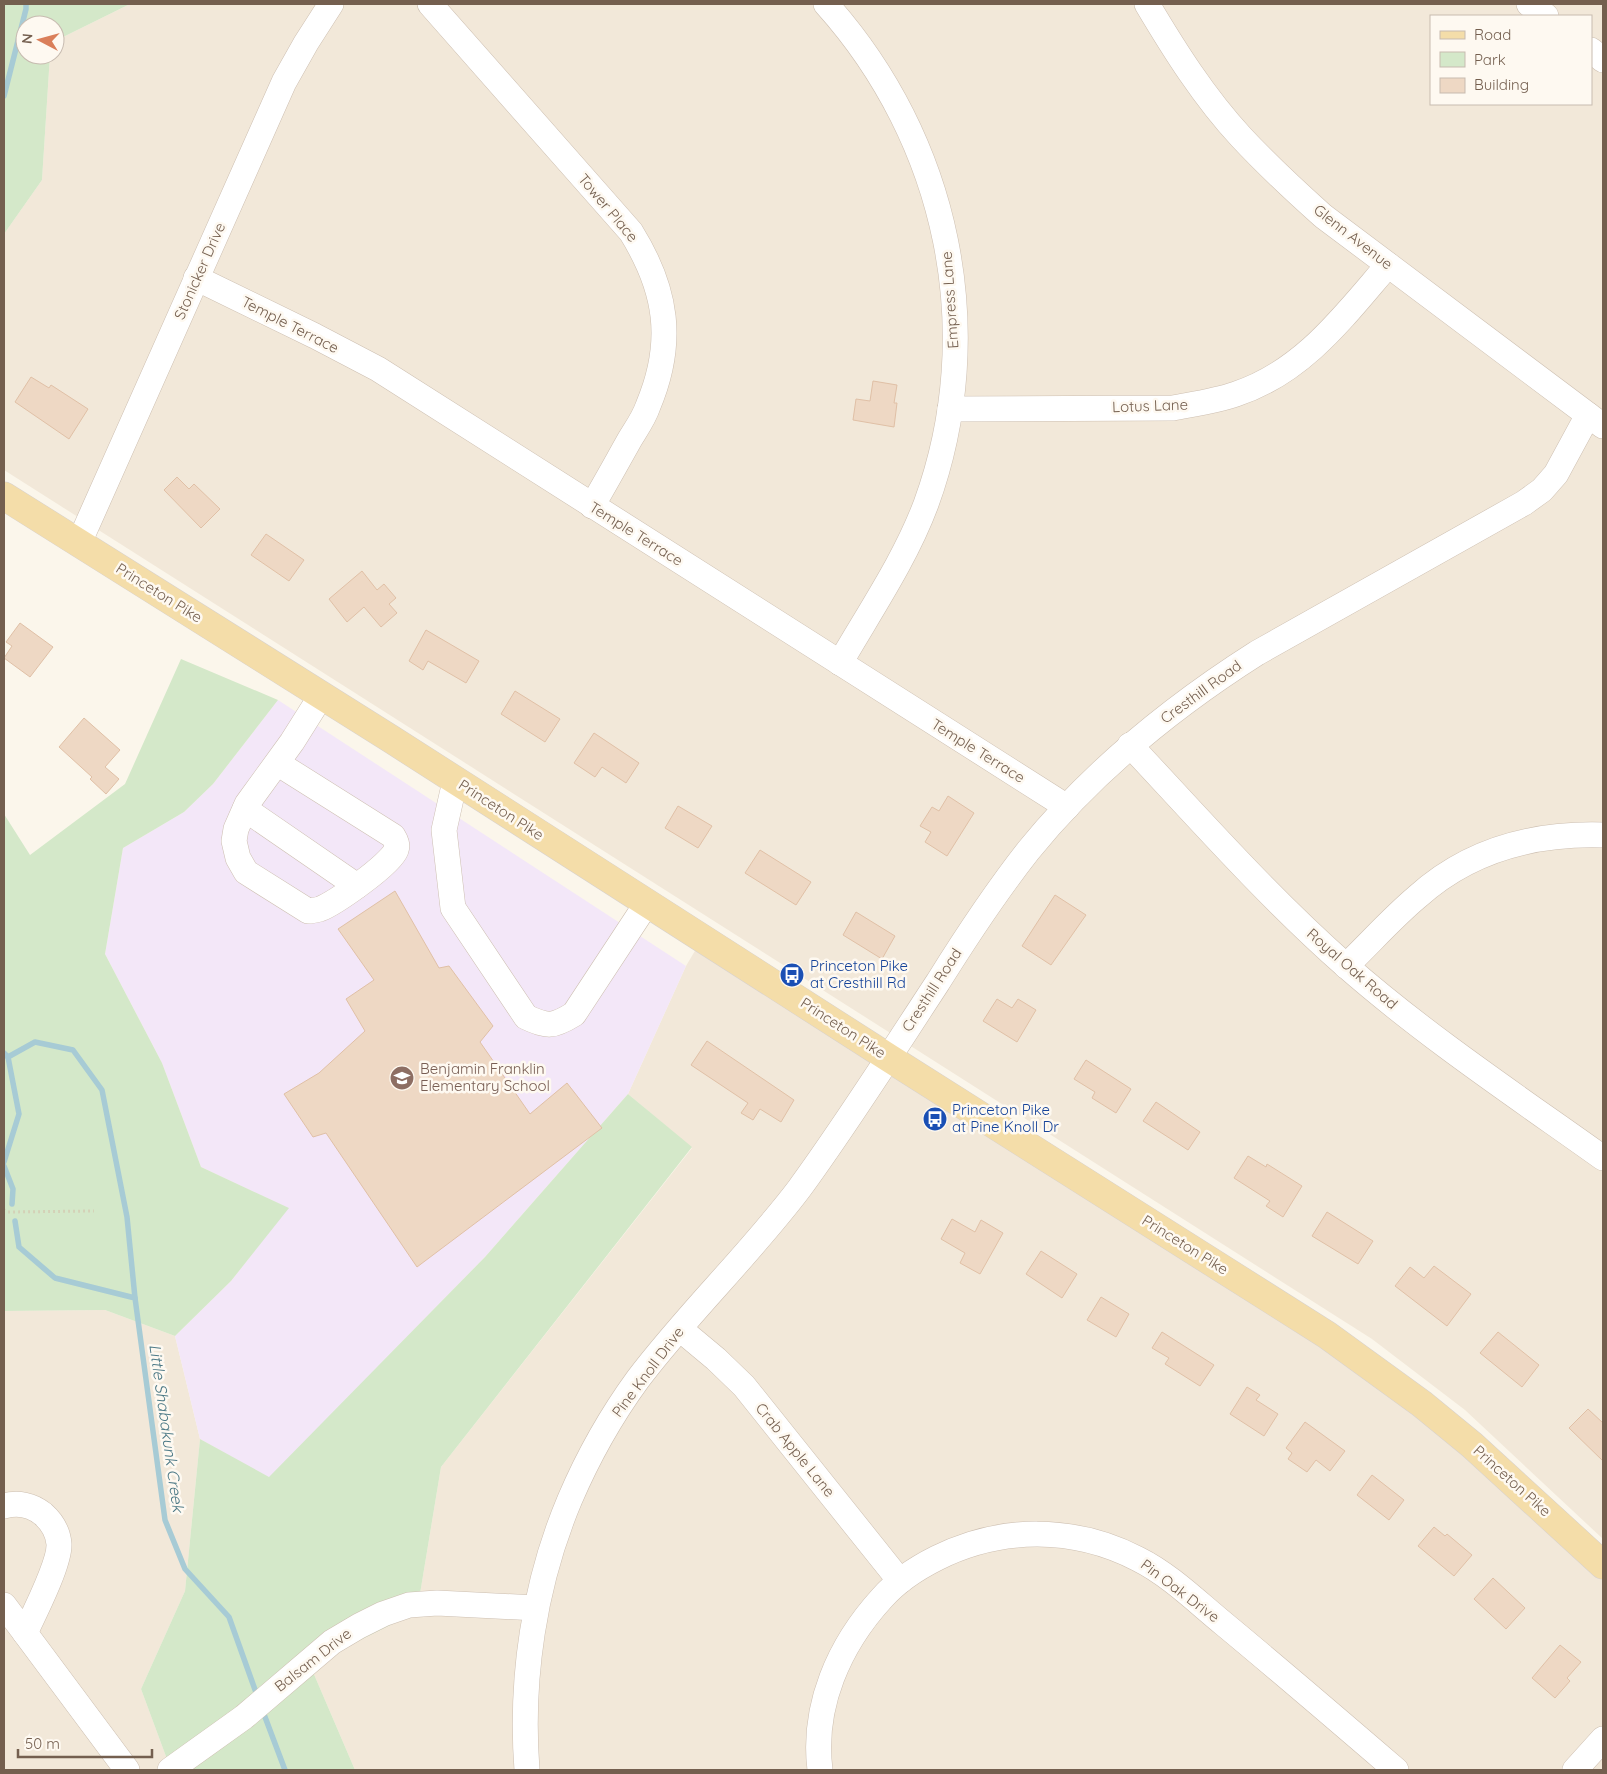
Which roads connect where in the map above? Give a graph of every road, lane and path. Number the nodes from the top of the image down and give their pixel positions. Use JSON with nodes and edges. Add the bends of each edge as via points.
{"nodes":[{"id":1,"x":331,"y":4,"type":"edge"},
{"id":2,"x":430,"y":4,"type":"edge"},
{"id":3,"x":826,"y":4,"type":"edge"},
{"id":4,"x":1147,"y":4,"type":"edge"},
{"id":5,"x":1530,"y":4,"type":"edge"},
{"id":6,"x":1545,"y":15,"type":"edge"},
{"id":7,"x":1592,"y":51,"type":"edge"},
{"id":8,"x":1603,"y":60,"type":"edge"},
{"id":9,"x":1388,"y":265,"type":"junction"},
{"id":10,"x":196,"y":278,"type":"junction"},
{"id":11,"x":950,"y":409,"type":"junction"},
{"id":12,"x":1596,"y":420,"type":"edge"},
{"id":13,"x":4,"y":496,"type":"edge"},
{"id":14,"x":592,"y":506,"type":"junction"},
{"id":15,"x":79,"y":543,"type":"junction"},
{"id":16,"x":840,"y":663,"type":"junction"},
{"id":17,"x":321,"y":696,"type":"junction"},
{"id":18,"x":1130,"y":746,"type":"junction"},
{"id":19,"x":277,"y":763,"type":"junction"},
{"id":20,"x":456,"y":781,"type":"junction"},
{"id":21,"x":1067,"y":808,"type":"junction"},
{"id":22,"x":245,"y":809,"type":"junction"},
{"id":23,"x":1603,"y":835,"type":"edge"},
{"id":24,"x":357,"y":886,"type":"junction"},
{"id":25,"x":647,"y":903,"type":"junction"},
{"id":26,"x":1346,"y":966,"type":"junction"},
{"id":27,"x":889,"y":1058,"type":"junction"},
{"id":28,"x":1603,"y":1158,"type":"edge"},
{"id":29,"x":4,"y":1210,"type":"edge"},
{"id":30,"x":94,"y":1211,"type":"dead end"},
{"id":31,"x":680,"y":1329,"type":"junction"},
{"id":32,"x":4,"y":1506,"type":"edge"},
{"id":33,"x":1603,"y":1565,"type":"edge"},
{"id":34,"x":900,"y":1581,"type":"junction"},
{"id":35,"x":4,"y":1604,"type":"edge"},
{"id":36,"x":536,"y":1608,"type":"junction"},
{"id":37,"x":25,"y":1633,"type":"junction"},
{"id":38,"x":1603,"y":1739,"type":"edge"},
{"id":39,"x":127,"y":1770,"type":"edge"},
{"id":40,"x":170,"y":1770,"type":"edge"},
{"id":41,"x":527,"y":1770,"type":"edge"},
{"id":42,"x":820,"y":1770,"type":"edge"},
{"id":43,"x":1396,"y":1770,"type":"edge"},
{"id":44,"x":1575,"y":1770,"type":"edge"}],
"edges":[{"from":1,"to":10,"type":"street","name":"Stonicker Drive","via":[[284,82]]},
{"from":2,"to":14,"type":"street","name":"Tower Place","via":[[631,232],[655,280],[664,327],[657,383],[648,408]]},
{"from":3,"to":11,"type":"street","name":"Empress Lane","via":[[866,53],[889,89],[909,127],[941,216],[955,318]]},
{"from":4,"to":9,"type":"street","name":"Glenn Avenue","via":[[1208,98],[1241,137],[1317,210]]},
{"from":5,"to":6,"type":"street"},
{"from":7,"to":8,"type":"street"},
{"from":9,"to":11,"type":"street","name":"Lotus Lane","via":[[1321,342],[1296,363],[1238,394],[1173,408]]},
{"from":9,"to":12,"type":"street","name":"Glenn Avenue"},
{"from":10,"to":14,"type":"street","name":"Temple Terrace","via":[[378,369]]},
{"from":10,"to":15,"type":"street","name":"Stonicker Drive"},
{"from":11,"to":16,"type":"street","name":"Empress Lane","via":[[926,504],[905,551]]},
{"from":12,"to":18,"type":"street","name":"Cresthill Road","via":[[1556,474],[1530,499],[1257,653],[1190,698]]},
{"from":13,"to":15,"type":"main road","name":"Princeton Pike"},
{"from":14,"to":16,"type":"street","name":"Temple Terrace"},
{"from":15,"to":17,"type":"main road","name":"Princeton Pike"},
{"from":16,"to":21,"type":"street","name":"Temple Terrace"},
{"from":17,"to":19,"type":"street"},
{"from":17,"to":20,"type":"main road","name":"Princeton Pike"},
{"from":18,"to":21,"type":"street","name":"Cresthill Road"},
{"from":18,"to":26,"type":"street","name":"Royal Oak Road","via":[[1253,877]]},
{"from":19,"to":22,"type":"street"},
{"from":19,"to":24,"type":"street","via":[[393,836],[397,842],[387,862]]},
{"from":20,"to":25,"type":"main road","name":"Princeton Pike"},
{"from":20,"to":25,"type":"street","via":[[444,830],[453,908],[526,1018],[542,1024],[558,1023],[574,1014]]},
{"from":21,"to":27,"type":"street","name":"Cresthill Road","via":[[990,901]]},
{"from":22,"to":24,"type":"street"},
{"from":22,"to":24,"type":"street","via":[[234,842],[246,872],[308,911],[320,909]]},
{"from":23,"to":26,"type":"street","via":[[1567,835],[1532,840],[1497,849],[1469,862],[1417,896]]},
{"from":25,"to":27,"type":"main road","name":"Princeton Pike"},
{"from":26,"to":28,"type":"street","name":"Royal Oak Road","via":[[1456,1054]]},
{"from":27,"to":31,"type":"street","name":"Pine Knoll Drive","via":[[796,1192]]},
{"from":27,"to":33,"type":"main road","name":"Princeton Pike","via":[[1326,1335],[1422,1404],[1472,1445]]},
{"from":29,"to":30,"type":"path"},
{"from":31,"to":34,"type":"street","name":"Crab Apple Lane","via":[[744,1386]]},
{"from":31,"to":36,"type":"street","name":"Pine Knoll Drive","via":[[610,1420],[591,1455],[552,1548]]},
{"from":32,"to":37,"type":"street","via":[[24,1504],[38,1510],[49,1519],[59,1544],[57,1559]]},
{"from":34,"to":42,"type":"street","name":"Pin Oak Drive","via":[[886,1593],[848,1640],[834,1671],[820,1728]]},
{"from":34,"to":43,"type":"street","name":"Pin Oak Drive","via":[[956,1548],[1015,1534],[1082,1538],[1112,1547],[1165,1576]]},
{"from":35,"to":37,"type":"street"},
{"from":36,"to":40,"type":"street","name":"Balsam Drive","via":[[438,1602],[409,1605],[384,1614],[332,1642],[244,1717]]},
{"from":36,"to":41,"type":"street","name":"Pine Knoll Drive","via":[[526,1696]]},
{"from":37,"to":39,"type":"street"},
{"from":38,"to":44,"type":"street"}]}
